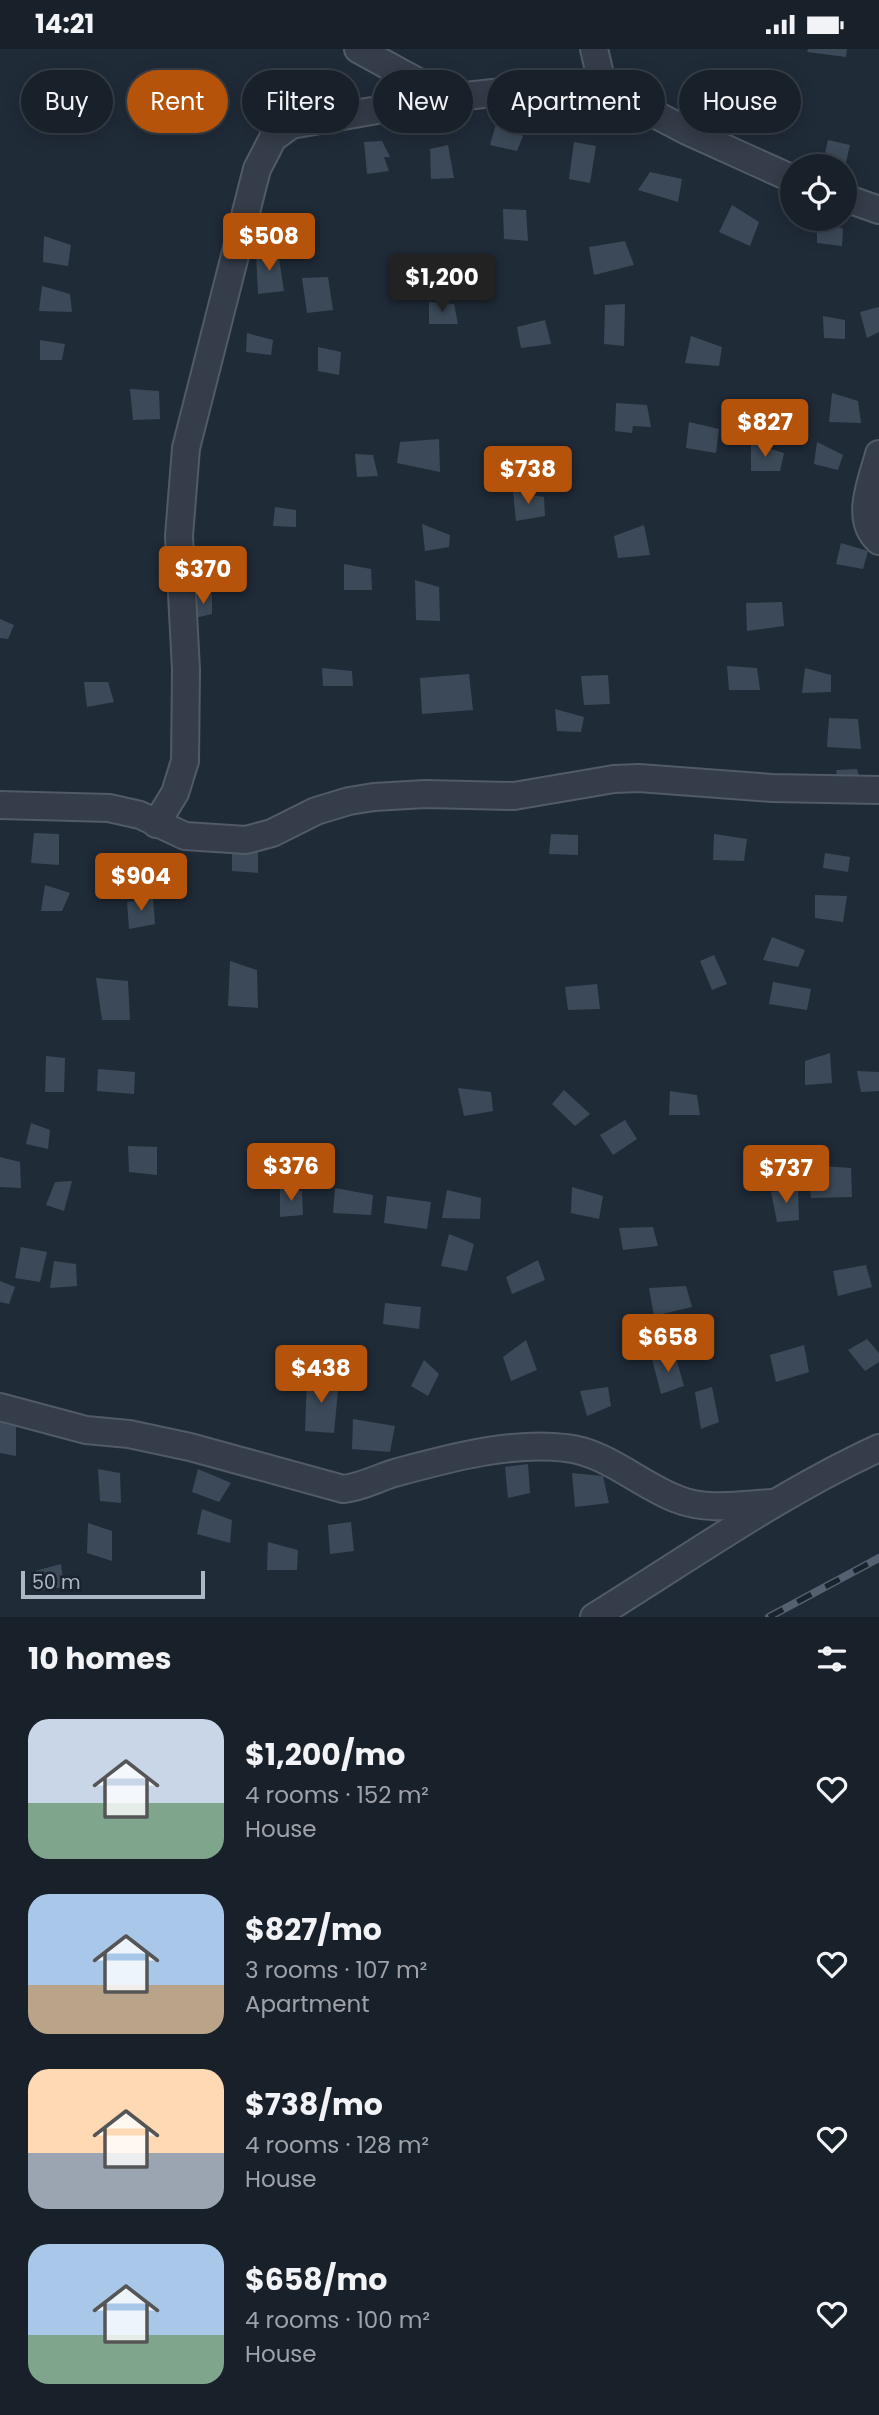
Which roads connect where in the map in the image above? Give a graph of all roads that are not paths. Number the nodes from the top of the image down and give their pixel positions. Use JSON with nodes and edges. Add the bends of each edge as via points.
{"nodes":[{"id":1,"x":358,"y":49,"type":"edge"},
{"id":2,"x":594,"y":49,"type":"edge"},
{"id":3,"x":396,"y":70,"type":"edge"},
{"id":4,"x":599,"y":70,"type":"edge"},
{"id":5,"x":373,"y":111,"type":"edge"},
{"id":6,"x":665,"y":119,"type":"edge"},
{"id":7,"x":780,"y":173,"type":"edge"},
{"id":8,"x":857,"y":202,"type":"edge"},
{"id":9,"x":879,"y":210,"type":"edge"},
{"id":10,"x":879,"y":454,"type":"edge"},
{"id":11,"x":879,"y":541,"type":"edge"},
{"id":12,"x":879,"y":790,"type":"edge"},
{"id":13,"x":0,"y":805,"type":"edge"},
{"id":14,"x":156,"y":824,"type":"junction"},
{"id":15,"x":0,"y":1407,"type":"edge"},
{"id":16,"x":879,"y":1448,"type":"edge"},
{"id":17,"x":772,"y":1503,"type":"junction"},
{"id":18,"x":594,"y":1617,"type":"edge"}],
"edges":[{"from":1,"to":3,"type":"street"},
{"from":2,"to":4,"type":"street"},
{"from":5,"to":14,"type":"street","via":[[291,125],[273,138],[257,169],[186,448],[179,536],[186,761],[176,793]]},
{"from":6,"to":7,"type":"street"},
{"from":8,"to":9,"type":"street"},
{"from":10,"to":11,"type":"street","via":[[866,523]]},
{"from":12,"to":14,"type":"street","via":[[614,779],[514,796],[425,794],[349,801],[246,839],[185,837]]},
{"from":13,"to":14,"type":"street","via":[[108,808]]},
{"from":15,"to":17,"type":"street","via":[[86,1430],[190,1447],[343,1489],[463,1457],[536,1446],[591,1454],[648,1487],[701,1506]]},
{"from":16,"to":17,"type":"street"},
{"from":17,"to":18,"type":"street"}]}
